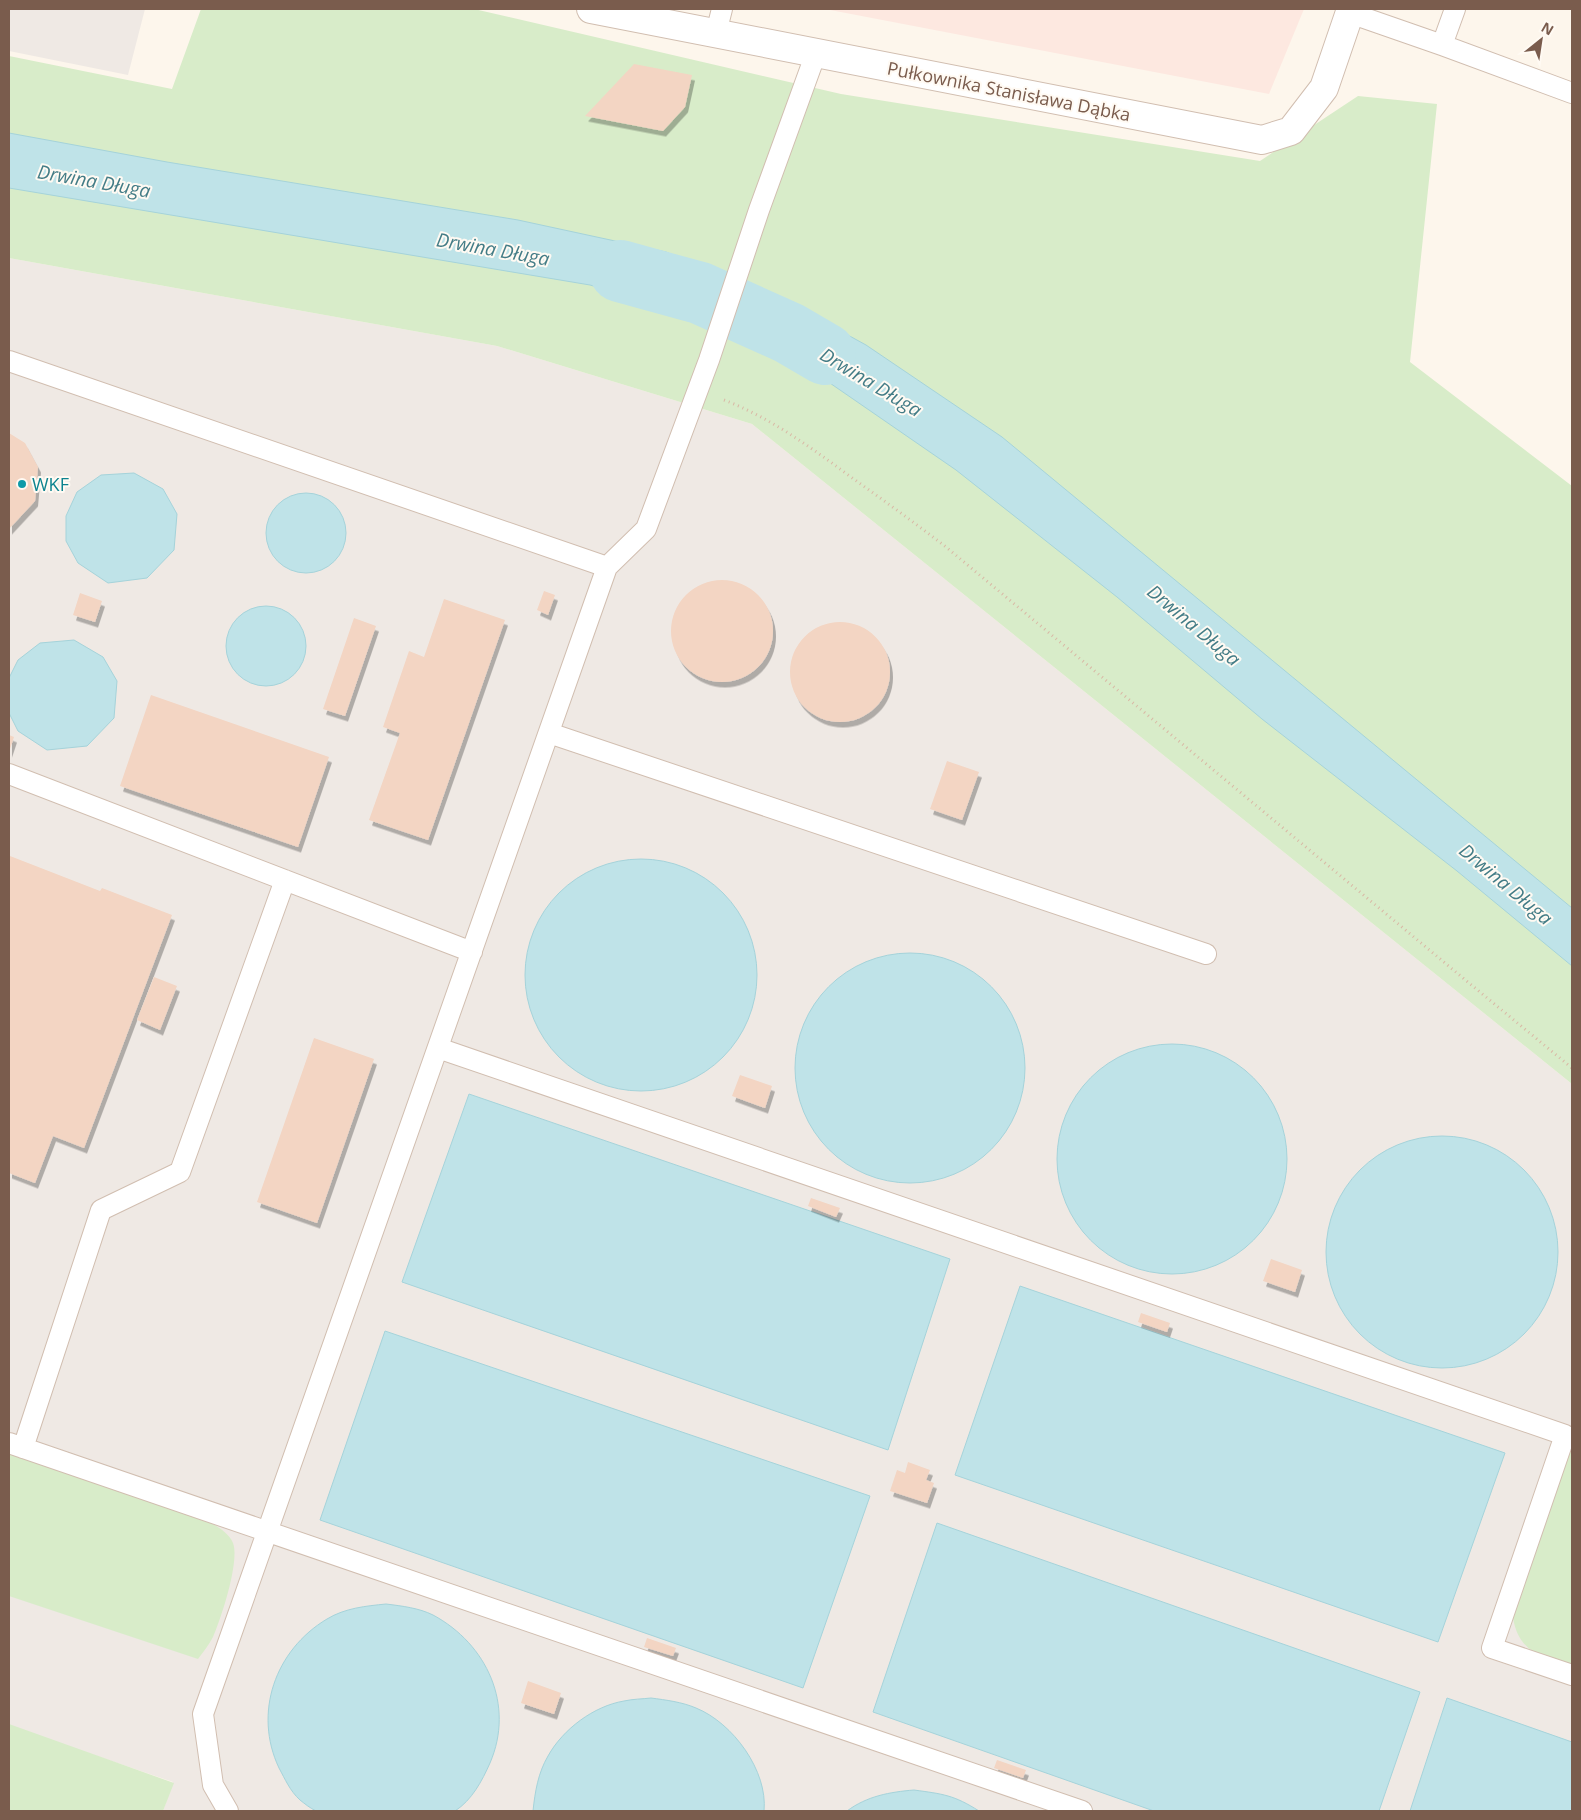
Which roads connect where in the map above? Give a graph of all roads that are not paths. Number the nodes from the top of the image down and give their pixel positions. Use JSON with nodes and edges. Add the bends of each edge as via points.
{"nodes":[{"id":1,"x":591,"y":9,"type":"edge"},
{"id":2,"x":1455,"y":9,"type":"edge"},
{"id":3,"x":1351,"y":11,"type":"edge"},
{"id":4,"x":719,"y":21,"type":"edge"},
{"id":5,"x":1442,"y":45,"type":"junction"},
{"id":6,"x":816,"y":53,"type":"junction"},
{"id":7,"x":1572,"y":93,"type":"edge"},
{"id":8,"x":9,"y":361,"type":"edge"},
{"id":9,"x":607,"y":567,"type":"junction"},
{"id":10,"x":549,"y":733,"type":"junction"},
{"id":11,"x":9,"y":774,"type":"edge"},
{"id":12,"x":285,"y":880,"type":"junction"},
{"id":13,"x":472,"y":952,"type":"junction"},
{"id":14,"x":1206,"y":954,"type":"dead end"},
{"id":15,"x":438,"y":1048,"type":"junction"},
{"id":16,"x":1569,"y":1436,"type":"edge"},
{"id":17,"x":16,"y":1445,"type":"edge"},
{"id":18,"x":267,"y":1532,"type":"junction"},
{"id":19,"x":1572,"y":1675,"type":"edge"},
{"id":20,"x":228,"y":1811,"type":"edge"},
{"id":21,"x":1082,"y":1811,"type":"edge"}],
"edges":[{"from":1,"to":4,"type":"street","name":"Pułkownika Stanisława Dąbka"},
{"from":2,"to":5,"type":"lane"},
{"from":3,"to":5,"type":"lane"},
{"from":3,"to":6,"type":"street","name":"Pułkownika Stanisława Dąbka","via":[[1324,88],[1291,131],[1262,140]]},
{"from":4,"to":6,"type":"street","name":"Pułkownika Stanisława Dąbka"},
{"from":5,"to":7,"type":"lane"},
{"from":6,"to":9,"type":"lane","via":[[646,529]]},
{"from":8,"to":9,"type":"lane"},
{"from":9,"to":10,"type":"lane"},
{"from":10,"to":13,"type":"lane"},
{"from":10,"to":14,"type":"lane"},
{"from":11,"to":12,"type":"lane"},
{"from":12,"to":13,"type":"lane"},
{"from":12,"to":17,"type":"lane","via":[[180,1172],[101,1210]]},
{"from":13,"to":15,"type":"lane"},
{"from":15,"to":16,"type":"lane"},
{"from":15,"to":18,"type":"lane"},
{"from":16,"to":19,"type":"lane","via":[[1492,1648]]},
{"from":17,"to":18,"type":"lane"},
{"from":18,"to":20,"type":"lane","via":[[204,1714],[213,1785]]},
{"from":18,"to":21,"type":"lane"}]}
